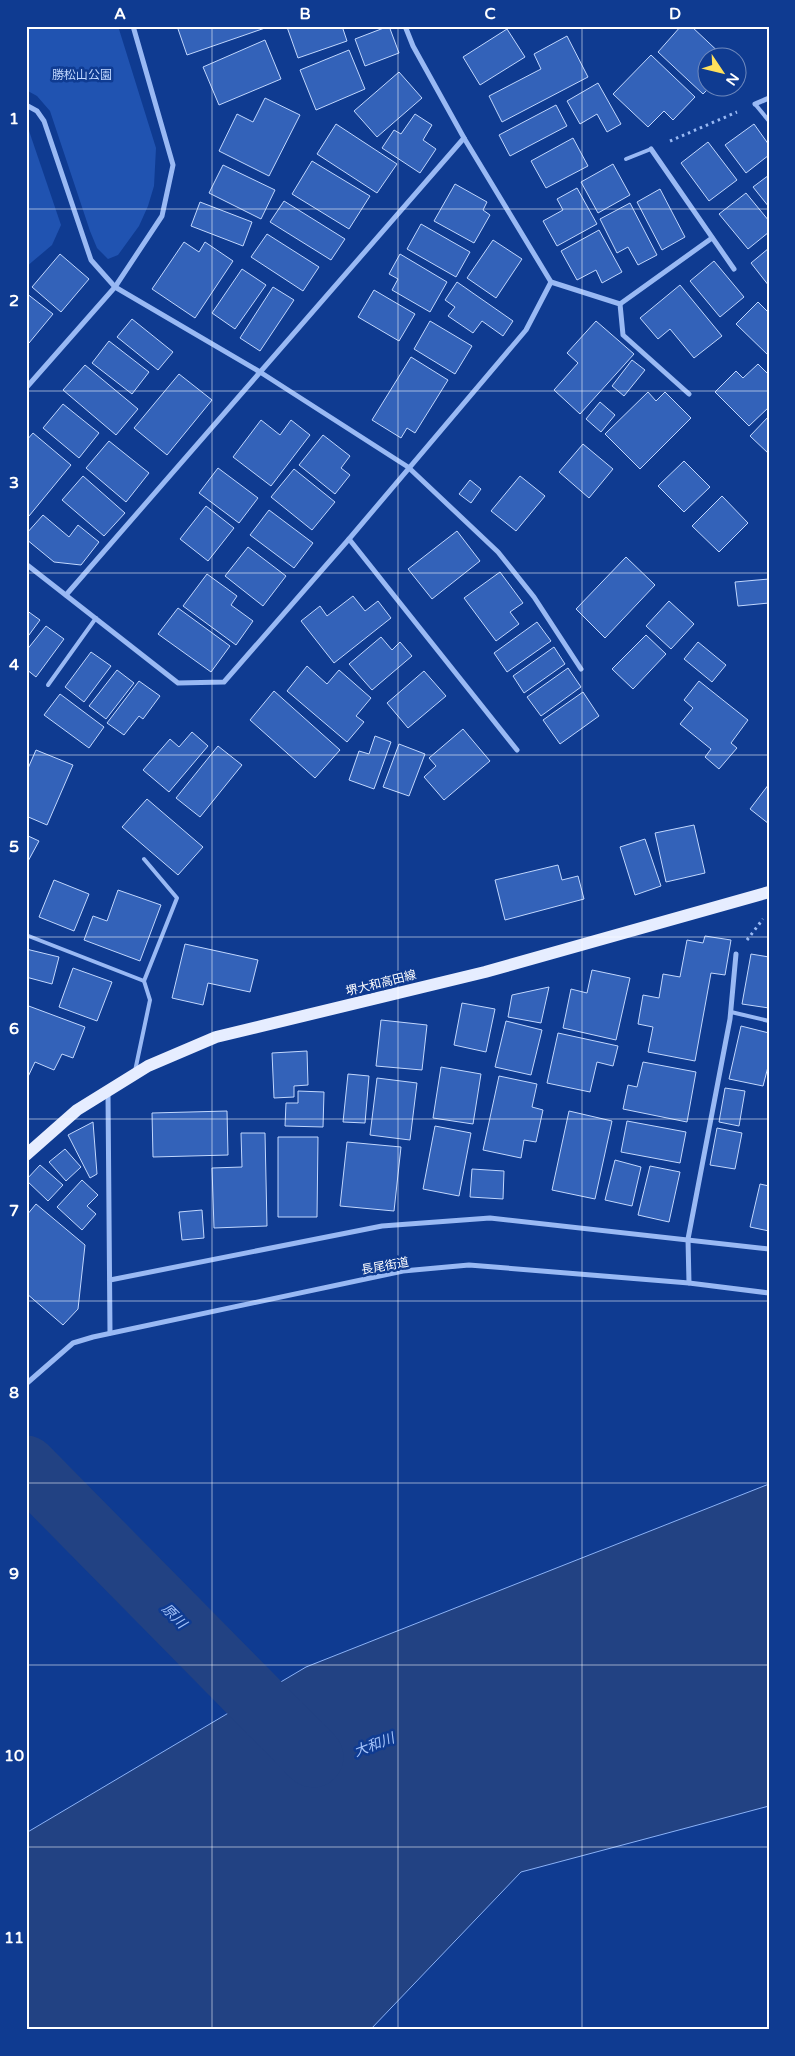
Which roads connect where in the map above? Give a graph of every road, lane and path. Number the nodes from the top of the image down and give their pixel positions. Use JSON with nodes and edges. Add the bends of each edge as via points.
{"nodes":[{"id":1,"x":133,"y":26,"type":"edge"},
{"id":2,"x":405,"y":26,"type":"edge"},
{"id":3,"x":769,"y":98,"type":"edge"},
{"id":4,"x":755,"y":104,"type":"junction"},
{"id":5,"x":26,"y":105,"type":"edge"},
{"id":6,"x":769,"y":121,"type":"edge"},
{"id":7,"x":464,"y":138,"type":"junction"},
{"id":8,"x":651,"y":149,"type":"junction"},
{"id":9,"x":626,"y":160,"type":"dead end"},
{"id":10,"x":712,"y":238,"type":"junction"},
{"id":11,"x":734,"y":268,"type":"dead end"},
{"id":12,"x":551,"y":282,"type":"junction"},
{"id":13,"x":115,"y":287,"type":"junction"},
{"id":14,"x":620,"y":304,"type":"junction"},
{"id":15,"x":260,"y":372,"type":"junction"},
{"id":16,"x":26,"y":388,"type":"edge"},
{"id":17,"x":689,"y":394,"type":"dead end"},
{"id":18,"x":408,"y":467,"type":"junction"},
{"id":19,"x":349,"y":539,"type":"junction"},
{"id":20,"x":26,"y":564,"type":"edge"},
{"id":21,"x":66,"y":595,"type":"junction"},
{"id":22,"x":96,"y":618,"type":"junction"},
{"id":23,"x":581,"y":669,"type":"dead end"},
{"id":24,"x":48,"y":686,"type":"dead end"},
{"id":25,"x":517,"y":750,"type":"dead end"},
{"id":26,"x":144,"y":859,"type":"dead end"},
{"id":27,"x":769,"y":892,"type":"edge"},
{"id":28,"x":768,"y":912,"type":"edge"},
{"id":29,"x":26,"y":935,"type":"edge"},
{"id":30,"x":736,"y":954,"type":"joint"},
{"id":31,"x":144,"y":981,"type":"junction"},
{"id":32,"x":731,"y":1012,"type":"junction"},
{"id":33,"x":769,"y":1021,"type":"edge"},
{"id":34,"x":135,"y":1074,"type":"junction"},
{"id":35,"x":108,"y":1090,"type":"junction"},
{"id":36,"x":26,"y":1155,"type":"edge"},
{"id":37,"x":688,"y":1239,"type":"junction"},
{"id":38,"x":769,"y":1249,"type":"edge"},
{"id":39,"x":110,"y":1280,"type":"junction"},
{"id":40,"x":689,"y":1283,"type":"junction"},
{"id":41,"x":769,"y":1293,"type":"edge"},
{"id":42,"x":110,"y":1333,"type":"junction"},
{"id":43,"x":26,"y":1384,"type":"edge"}],
"edges":[{"from":1,"to":13,"type":"street","via":[[173,165],[162,216]]},
{"from":2,"to":7,"type":"street"},
{"from":3,"to":4,"type":"street"},
{"from":4,"to":6,"type":"lane"},
{"from":4,"to":8,"type":"path"},
{"from":5,"to":13,"type":"street","via":[[37,111],[44,122],[91,260]]},
{"from":7,"to":12,"type":"street"},
{"from":7,"to":15,"type":"street"},
{"from":8,"to":9,"type":"lane"},
{"from":8,"to":10,"type":"street"},
{"from":10,"to":11,"type":"street"},
{"from":10,"to":14,"type":"street"},
{"from":12,"to":14,"type":"street"},
{"from":12,"to":18,"type":"street","via":[[526,330]]},
{"from":13,"to":15,"type":"street"},
{"from":13,"to":16,"type":"street"},
{"from":14,"to":17,"type":"street","via":[[623,335]]},
{"from":15,"to":18,"type":"street"},
{"from":15,"to":21,"type":"street"},
{"from":18,"to":19,"type":"street"},
{"from":18,"to":23,"type":"street","via":[[498,552],[534,596]]},
{"from":19,"to":22,"type":"street","via":[[224,682],[178,683]]},
{"from":19,"to":25,"type":"street"},
{"from":20,"to":21,"type":"street"},
{"from":21,"to":22,"type":"street"},
{"from":22,"to":24,"type":"lane"},
{"from":26,"to":31,"type":"lane","via":[[177,898]]},
{"from":27,"to":34,"type":"main road","name":"堺大和高田線","via":[[485,972],[216,1037]]},
{"from":28,"to":30,"type":"path"},
{"from":29,"to":31,"type":"lane"},
{"from":30,"to":32,"type":"street"},
{"from":31,"to":34,"type":"lane","via":[[150,1000]]},
{"from":32,"to":33,"type":"lane"},
{"from":32,"to":37,"type":"street"},
{"from":34,"to":35,"type":"main road","name":"堺大和高田線"},
{"from":35,"to":36,"type":"main road","name":"堺大和高田線","via":[[77,1110]]},
{"from":35,"to":39,"type":"street"},
{"from":37,"to":38,"type":"street"},
{"from":37,"to":39,"type":"street","via":[[490,1218],[382,1226]]},
{"from":37,"to":40,"type":"street"},
{"from":39,"to":42,"type":"street"},
{"from":40,"to":41,"type":"street","name":"長尾街道"},
{"from":40,"to":42,"type":"street","name":"長尾街道","via":[[469,1266],[403,1271]]},
{"from":42,"to":43,"type":"street","name":"長尾街道","via":[[73,1343]]}]}
